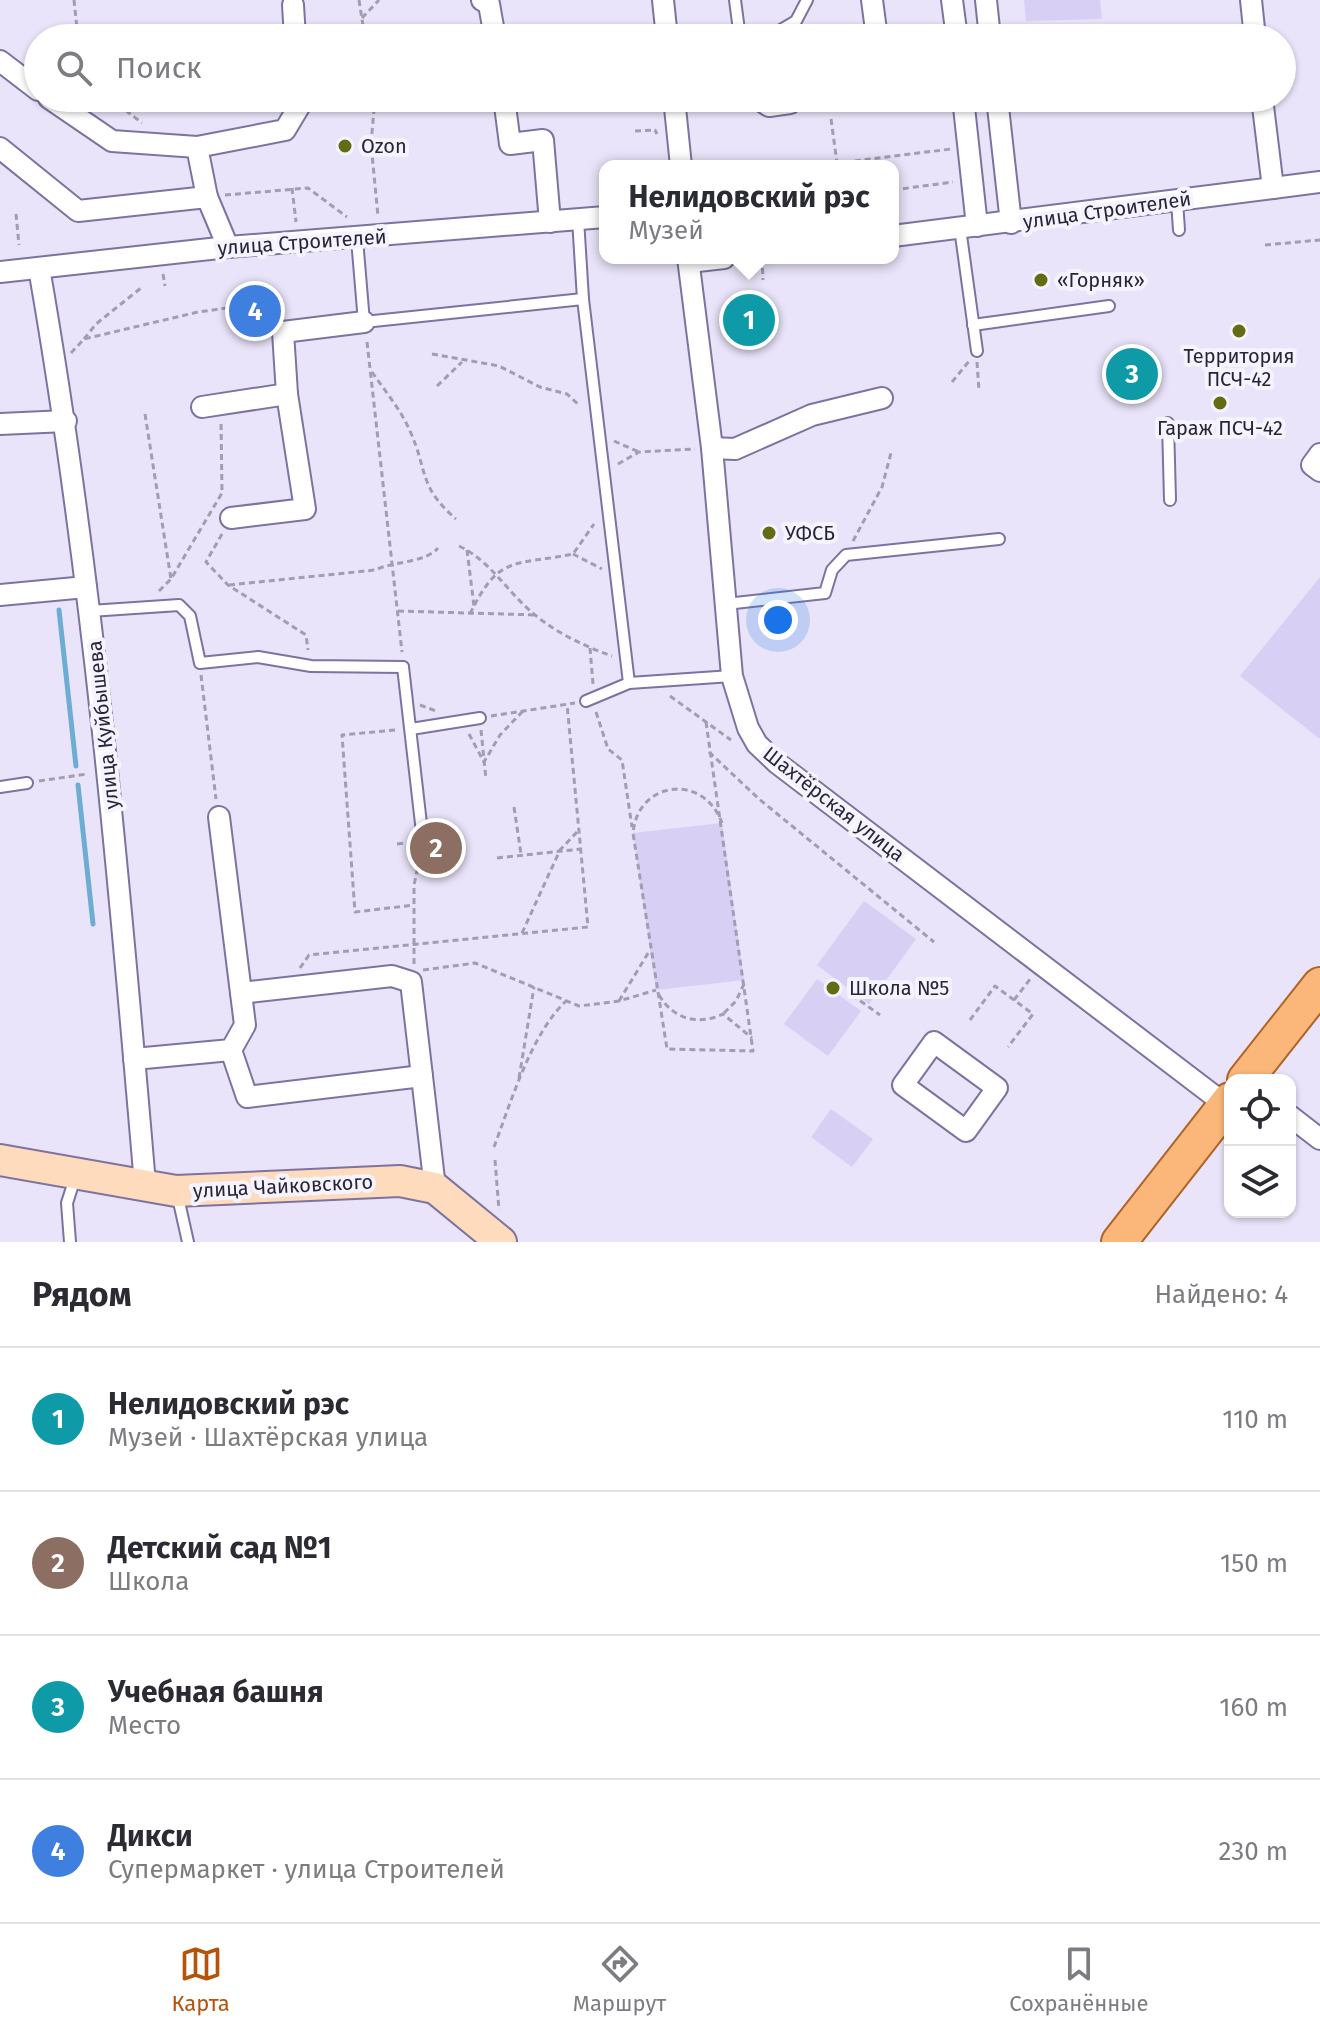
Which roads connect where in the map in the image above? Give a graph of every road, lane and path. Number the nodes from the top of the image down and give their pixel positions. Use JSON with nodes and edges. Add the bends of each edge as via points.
{"nodes":[{"id":1,"x":74,"y":0,"type":"edge"},
{"id":2,"x":359,"y":0,"type":"edge"},
{"id":3,"x":379,"y":0,"type":"edge"},
{"id":4,"x":482,"y":0,"type":"edge"},
{"id":5,"x":663,"y":0,"type":"edge"},
{"id":6,"x":735,"y":0,"type":"edge"},
{"id":7,"x":807,"y":0,"type":"edge"},
{"id":8,"x":872,"y":0,"type":"edge"},
{"id":9,"x":952,"y":0,"type":"edge"},
{"id":10,"x":986,"y":0,"type":"edge"},
{"id":11,"x":1251,"y":0,"type":"edge"},
{"id":12,"x":293,"y":5,"type":"dead end"},
{"id":13,"x":362,"y":18,"type":"junction"},
{"id":14,"x":77,"y":24,"type":"edge"},
{"id":15,"x":294,"y":24,"type":"edge"},
{"id":16,"x":363,"y":24,"type":"edge"},
{"id":17,"x":493,"y":24,"type":"edge"},
{"id":18,"x":666,"y":24,"type":"edge"},
{"id":19,"x":738,"y":24,"type":"edge"},
{"id":20,"x":791,"y":24,"type":"edge"},
{"id":21,"x":875,"y":24,"type":"edge"},
{"id":22,"x":955,"y":24,"type":"edge"},
{"id":23,"x":989,"y":24,"type":"edge"},
{"id":24,"x":1254,"y":24,"type":"edge"},
{"id":25,"x":0,"y":61,"type":"edge"},
{"id":26,"x":24,"y":79,"type":"edge"},
{"id":27,"x":70,"y":112,"type":"edge"},
{"id":28,"x":127,"y":112,"type":"edge"},
{"id":29,"x":296,"y":112,"type":"edge"},
{"id":30,"x":374,"y":112,"type":"edge"},
{"id":31,"x":506,"y":112,"type":"edge"},
{"id":32,"x":675,"y":112,"type":"edge"},
{"id":33,"x":831,"y":112,"type":"edge"},
{"id":34,"x":965,"y":112,"type":"edge"},
{"id":35,"x":999,"y":112,"type":"edge"},
{"id":36,"x":1264,"y":112,"type":"edge"},
{"id":37,"x":635,"y":131,"type":"dead end"},
{"id":38,"x":661,"y":141,"type":"dead end"},
{"id":39,"x":169,"y":146,"type":"junction"},
{"id":40,"x":197,"y":147,"type":"junction"},
{"id":41,"x":969,"y":147,"type":"junction"},
{"id":42,"x":0,"y":148,"type":"edge"},
{"id":43,"x":680,"y":160,"type":"edge"},
{"id":44,"x":837,"y":160,"type":"edge"},
{"id":45,"x":862,"y":160,"type":"edge"},
{"id":46,"x":972,"y":179,"type":"junction"},
{"id":47,"x":1320,"y":182,"type":"edge"},
{"id":48,"x":292,"y":188,"type":"junction"},
{"id":49,"x":1273,"y":188,"type":"junction"},
{"id":50,"x":899,"y":189,"type":"edge"},
{"id":51,"x":207,"y":197,"type":"junction"},
{"id":52,"x":1177,"y":201,"type":"junction"},
{"id":53,"x":16,"y":214,"type":"dead end"},
{"id":54,"x":378,"y":216,"type":"dead end"},
{"id":55,"x":599,"y":217,"type":"edge"},
{"id":56,"x":578,"y":219,"type":"junction"},
{"id":57,"x":296,"y":222,"type":"dead end"},
{"id":58,"x":550,"y":222,"type":"junction"},
{"id":59,"x":1011,"y":223,"type":"junction"},
{"id":60,"x":969,"y":227,"type":"junction"},
{"id":61,"x":355,"y":230,"type":"junction"},
{"id":62,"x":1179,"y":230,"type":"dead end"},
{"id":63,"x":899,"y":235,"type":"edge"},
{"id":64,"x":1320,"y":240,"type":"edge"},
{"id":65,"x":19,"y":245,"type":"dead end"},
{"id":66,"x":1265,"y":245,"type":"dead end"},
{"id":67,"x":228,"y":247,"type":"junction"},
{"id":68,"x":689,"y":264,"type":"edge"},
{"id":69,"x":762,"y":264,"type":"edge"},
{"id":70,"x":39,"y":268,"type":"junction"},
{"id":71,"x":0,"y":272,"type":"edge"},
{"id":72,"x":763,"y":280,"type":"dead end"},
{"id":73,"x":141,"y":288,"type":"dead end"},
{"id":74,"x":583,"y":299,"type":"junction"},
{"id":75,"x":272,"y":302,"type":"dead end"},
{"id":76,"x":1109,"y":306,"type":"dead end"},
{"id":77,"x":364,"y":322,"type":"junction"},
{"id":78,"x":973,"y":325,"type":"junction"},
{"id":79,"x":84,"y":339,"type":"junction"},
{"id":80,"x":977,"y":351,"type":"junction"},
{"id":81,"x":432,"y":354,"type":"dead end"},
{"id":82,"x":68,"y":356,"type":"dead end"},
{"id":83,"x":462,"y":362,"type":"junction"},
{"id":84,"x":370,"y":369,"type":"junction"},
{"id":85,"x":952,"y":382,"type":"dead end"},
{"id":86,"x":437,"y":386,"type":"dead end"},
{"id":87,"x":979,"y":391,"type":"dead end"},
{"id":88,"x":287,"y":394,"type":"junction"},
{"id":89,"x":882,"y":398,"type":"dead end"},
{"id":90,"x":212,"y":405,"type":"joint"},
{"id":91,"x":145,"y":414,"type":"dead end"},
{"id":92,"x":66,"y":421,"type":"junction"},
{"id":93,"x":1168,"y":423,"type":"dead end"},
{"id":94,"x":0,"y":424,"type":"edge"},
{"id":95,"x":598,"y":428,"type":"junction"},
{"id":96,"x":712,"y":448,"type":"junction"},
{"id":97,"x":639,"y":452,"type":"junction"},
{"id":98,"x":891,"y":453,"type":"dead end"},
{"id":99,"x":1320,"y":454,"type":"edge"},
{"id":100,"x":1320,"y":471,"type":"edge"},
{"id":101,"x":604,"y":472,"type":"junction"},
{"id":102,"x":1170,"y":500,"type":"dead end"},
{"id":103,"x":608,"y":504,"type":"junction"},
{"id":104,"x":231,"y":518,"type":"joint"},
{"id":105,"x":456,"y":519,"type":"dead end"},
{"id":106,"x":999,"y":539,"type":"dead end"},
{"id":107,"x":459,"y":546,"type":"dead end"},
{"id":108,"x":438,"y":548,"type":"dead end"},
{"id":109,"x":467,"y":550,"type":"junction"},
{"id":110,"x":573,"y":554,"type":"junction"},
{"id":111,"x":846,"y":555,"type":"junction"},
{"id":112,"x":392,"y":562,"type":"junction"},
{"id":113,"x":498,"y":575,"type":"junction"},
{"id":114,"x":616,"y":576,"type":"junction"},
{"id":115,"x":171,"y":579,"type":"junction"},
{"id":116,"x":228,"y":585,"type":"junction"},
{"id":117,"x":86,"y":587,"type":"junction"},
{"id":118,"x":0,"y":595,"type":"edge"},
{"id":119,"x":726,"y":604,"type":"junction"},
{"id":120,"x":474,"y":606,"type":"junction"},
{"id":121,"x":145,"y":607,"type":"junction"},
{"id":122,"x":90,"y":611,"type":"junction"},
{"id":123,"x":398,"y":611,"type":"junction"},
{"id":124,"x":470,"y":614,"type":"junction"},
{"id":125,"x":538,"y":615,"type":"junction"},
{"id":126,"x":627,"y":662,"type":"junction"},
{"id":127,"x":200,"y":663,"type":"junction"},
{"id":128,"x":311,"y":666,"type":"junction"},
{"id":129,"x":403,"y":667,"type":"junction"},
{"id":130,"x":732,"y":676,"type":"junction"},
{"id":131,"x":650,"y":682,"type":"junction"},
{"id":132,"x":629,"y":683,"type":"junction"},
{"id":133,"x":586,"y":701,"type":"joint"},
{"id":134,"x":567,"y":704,"type":"junction"},
{"id":135,"x":523,"y":711,"type":"junction"},
{"id":136,"x":480,"y":718,"type":"junction"},
{"id":137,"x":462,"y":721,"type":"junction"},
{"id":138,"x":706,"y":722,"type":"junction"},
{"id":139,"x":411,"y":729,"type":"junction"},
{"id":140,"x":731,"y":740,"type":"dead end"},
{"id":141,"x":709,"y":752,"type":"junction"},
{"id":142,"x":622,"y":760,"type":"dead end"},
{"id":143,"x":484,"y":762,"type":"junction"},
{"id":144,"x":108,"y":771,"type":"junction"},
{"id":145,"x":486,"y":779,"type":"dead end"},
{"id":146,"x":27,"y":783,"type":"joint"},
{"id":147,"x":0,"y":787,"type":"edge"},
{"id":148,"x":514,"y":807,"type":"dead end"},
{"id":149,"x":219,"y":817,"type":"joint"},
{"id":150,"x":722,"y":823,"type":"junction"},
{"id":151,"x":579,"y":830,"type":"junction"},
{"id":152,"x":633,"y":833,"type":"junction"},
{"id":153,"x":463,"y":836,"type":"dead end"},
{"id":154,"x":423,"y":841,"type":"junction"},
{"id":155,"x":581,"y":849,"type":"junction"},
{"id":156,"x":560,"y":850,"type":"junction"},
{"id":157,"x":521,"y":855,"type":"junction"},
{"id":158,"x":497,"y":858,"type":"dead end"},
{"id":159,"x":414,"y":905,"type":"junction"},
{"id":160,"x":522,"y":933,"type":"junction"},
{"id":161,"x":934,"y":942,"type":"dead end"},
{"id":162,"x":414,"y":943,"type":"junction"},
{"id":163,"x":650,"y":949,"type":"junction"},
{"id":164,"x":309,"y":955,"type":"dead end"},
{"id":165,"x":1042,"y":964,"type":"junction"},
{"id":166,"x":744,"y":980,"type":"junction"},
{"id":167,"x":1320,"y":985,"type":"edge"},
{"id":168,"x":534,"y":987,"type":"junction"},
{"id":169,"x":656,"y":990,"type":"junction"},
{"id":170,"x":241,"y":993,"type":"junction"},
{"id":171,"x":852,"y":995,"type":"dead end"},
{"id":172,"x":1014,"y":1000,"type":"junction"},
{"id":173,"x":566,"y":1001,"type":"junction"},
{"id":174,"x":619,"y":1001,"type":"junction"},
{"id":175,"x":723,"y":1014,"type":"junction"},
{"id":176,"x":880,"y":1015,"type":"dead end"},
{"id":177,"x":970,"y":1020,"type":"dead end"},
{"id":178,"x":752,"y":1038,"type":"junction"},
{"id":179,"x":1008,"y":1047,"type":"dead end"},
{"id":180,"x":231,"y":1050,"type":"junction"},
{"id":181,"x":134,"y":1059,"type":"junction"},
{"id":182,"x":1250,"y":1074,"type":"edge"},
{"id":183,"x":422,"y":1076,"type":"junction"},
{"id":184,"x":518,"y":1082,"type":"junction"},
{"id":185,"x":1224,"y":1088,"type":"edge"},
{"id":186,"x":1224,"y":1108,"type":"edge"},
{"id":187,"x":1296,"y":1121,"type":"edge"},
{"id":188,"x":966,"y":1131,"type":"joint"},
{"id":189,"x":1320,"y":1139,"type":"edge"},
{"id":190,"x":494,"y":1147,"type":"dead end"},
{"id":191,"x":0,"y":1160,"type":"edge"},
{"id":192,"x":495,"y":1160,"type":"dead end"},
{"id":193,"x":76,"y":1173,"type":"junction"},
{"id":194,"x":145,"y":1184,"type":"junction"},
{"id":195,"x":435,"y":1188,"type":"junction"},
{"id":196,"x":176,"y":1191,"type":"junction"},
{"id":197,"x":500,"y":1228,"type":"edge"},
{"id":198,"x":70,"y":1242,"type":"edge"},
{"id":199,"x":188,"y":1242,"type":"edge"},
{"id":200,"x":1119,"y":1242,"type":"edge"}],
"edges":[{"from":1,"to":14,"type":"path"},
{"from":2,"to":13,"type":"path"},
{"from":3,"to":13,"type":"path"},
{"from":4,"to":17,"type":"street","via":[[489,4]]},
{"from":5,"to":18,"type":"street"},
{"from":6,"to":19,"type":"lane"},
{"from":7,"to":20,"type":"lane"},
{"from":8,"to":21,"type":"street"},
{"from":9,"to":22,"type":"street"},
{"from":10,"to":23,"type":"street"},
{"from":11,"to":24,"type":"street"},
{"from":12,"to":15,"type":"street"},
{"from":13,"to":16,"type":"path"},
{"from":25,"to":26,"type":"street"},
{"from":27,"to":39,"type":"street","via":[[112,141]]},
{"from":28,"to":39,"type":"path"},
{"from":29,"to":40,"type":"street","via":[[285,130]]},
{"from":30,"to":54,"type":"path","via":[[371,144]]},
{"from":31,"to":58,"type":"street","via":[[510,144],[543,140]]},
{"from":32,"to":43,"type":"street"},
{"from":33,"to":44,"type":"path"},
{"from":34,"to":41,"type":"street"},
{"from":35,"to":59,"type":"street"},
{"from":36,"to":49,"type":"street"},
{"from":37,"to":38,"type":"path","via":[[655,130]]},
{"from":39,"to":40,"type":"street"},
{"from":40,"to":51,"type":"street"},
{"from":41,"to":45,"type":"path"},
{"from":41,"to":46,"type":"street"},
{"from":42,"to":51,"type":"street","via":[[78,211]]},
{"from":46,"to":50,"type":"path"},
{"from":46,"to":60,"type":"street"},
{"from":47,"to":49,"type":"street","name":"улица Строителей"},
{"from":48,"to":51,"type":"path"},
{"from":48,"to":57,"type":"path"},
{"from":48,"to":61,"type":"path","via":[[308,188]]},
{"from":49,"to":52,"type":"street","name":"улица Строителей"},
{"from":51,"to":67,"type":"street"},
{"from":52,"to":59,"type":"street","name":"улица Строителей"},
{"from":52,"to":62,"type":"lane"},
{"from":53,"to":65,"type":"path"},
{"from":55,"to":56,"type":"street","name":"улица Строителей"},
{"from":56,"to":58,"type":"street","name":"улица Строителей"},
{"from":56,"to":74,"type":"lane"},
{"from":58,"to":61,"type":"street","name":"улица Строителей"},
{"from":59,"to":60,"type":"street","name":"улица Строителей"},
{"from":60,"to":63,"type":"street","name":"улица Строителей"},
{"from":60,"to":78,"type":"lane"},
{"from":61,"to":67,"type":"street","name":"улица Строителей"},
{"from":61,"to":77,"type":"lane"},
{"from":64,"to":66,"type":"path"},
{"from":67,"to":70,"type":"street","name":"улица Строителей"},
{"from":68,"to":96,"type":"street","name":"Шахтёрская улица"},
{"from":69,"to":72,"type":"path"},
{"from":70,"to":71,"type":"street","name":"улица Строителей"},
{"from":70,"to":92,"type":"street","name":"улица Куйбышева"},
{"from":73,"to":79,"type":"path"},
{"from":74,"to":77,"type":"lane"},
{"from":74,"to":95,"type":"lane"},
{"from":75,"to":79,"type":"path","via":[[198,312]]},
{"from":76,"to":78,"type":"lane"},
{"from":77,"to":84,"type":"path"},
{"from":77,"to":88,"type":"street","via":[[283,332]]},
{"from":78,"to":80,"type":"lane"},
{"from":79,"to":82,"type":"path"},
{"from":80,"to":85,"type":"path"},
{"from":80,"to":87,"type":"path"},
{"from":81,"to":83,"type":"path"},
{"from":83,"to":86,"type":"path"},
{"from":83,"to":95,"type":"path","via":[[499,366],[567,394]]},
{"from":84,"to":105,"type":"path","via":[[410,431],[430,492]]},
{"from":84,"to":112,"type":"path"},
{"from":88,"to":90,"type":"street"},
{"from":88,"to":104,"type":"street","via":[[305,509]]},
{"from":89,"to":96,"type":"street","via":[[812,415],[735,449]]},
{"from":90,"to":115,"type":"path","via":[[222,493]]},
{"from":91,"to":115,"type":"path"},
{"from":92,"to":94,"type":"street"},
{"from":92,"to":117,"type":"street","name":"улица Куйбышева"},
{"from":93,"to":102,"type":"lane"},
{"from":95,"to":97,"type":"path"},
{"from":95,"to":101,"type":"lane"},
{"from":96,"to":97,"type":"path"},
{"from":96,"to":119,"type":"street","name":"Шахтёрская улица"},
{"from":97,"to":101,"type":"path"},
{"from":98,"to":111,"type":"path","via":[[882,487]]},
{"from":99,"to":100,"type":"street","via":[[1312,465]]},
{"from":101,"to":103,"type":"lane"},
{"from":103,"to":110,"type":"path"},
{"from":103,"to":114,"type":"lane"},
{"from":104,"to":116,"type":"path","via":[[206,562]]},
{"from":106,"to":111,"type":"lane"},
{"from":107,"to":109,"type":"path"},
{"from":108,"to":112,"type":"path","via":[[431,556]]},
{"from":109,"to":113,"type":"path"},
{"from":109,"to":120,"type":"path"},
{"from":110,"to":113,"type":"path","via":[[520,560]]},
{"from":110,"to":114,"type":"path"},
{"from":111,"to":119,"type":"lane","via":[[832,570],[825,593]]},
{"from":112,"to":116,"type":"path","via":[[361,572]]},
{"from":112,"to":123,"type":"path"},
{"from":113,"to":120,"type":"path","via":[[483,587]]},
{"from":113,"to":125,"type":"path"},
{"from":114,"to":126,"type":"lane"},
{"from":115,"to":121,"type":"path","via":[[153,592]]},
{"from":116,"to":128,"type":"path","via":[[306,635]]},
{"from":117,"to":118,"type":"street"},
{"from":117,"to":122,"type":"street","name":"улица Куйбышева"},
{"from":119,"to":130,"type":"street","name":"Шахтёрская улица"},
{"from":120,"to":124,"type":"path"},
{"from":121,"to":122,"type":"lane"},
{"from":121,"to":127,"type":"lane","via":[[179,605],[190,616]]},
{"from":122,"to":144,"type":"street","name":"улица Куйбышева"},
{"from":123,"to":124,"type":"path"},
{"from":123,"to":129,"type":"path"},
{"from":124,"to":125,"type":"path"},
{"from":125,"to":126,"type":"path","via":[[580,645]]},
{"from":126,"to":132,"type":"lane"},
{"from":127,"to":128,"type":"lane","via":[[258,657]]},
{"from":127,"to":149,"type":"path"},
{"from":128,"to":129,"type":"lane"},
{"from":129,"to":139,"type":"lane"},
{"from":130,"to":131,"type":"lane"},
{"from":130,"to":165,"type":"street","name":"Шахтёрская улица","via":[[748,728],[777,763]]},
{"from":131,"to":132,"type":"lane"},
{"from":131,"to":138,"type":"path"},
{"from":132,"to":133,"type":"lane"},
{"from":133,"to":134,"type":"path"},
{"from":134,"to":135,"type":"path"},
{"from":134,"to":151,"type":"path"},
{"from":135,"to":136,"type":"path"},
{"from":135,"to":143,"type":"path"},
{"from":136,"to":137,"type":"lane"},
{"from":136,"to":143,"type":"path"},
{"from":137,"to":139,"type":"lane"},
{"from":137,"to":143,"type":"path"},
{"from":138,"to":140,"type":"path"},
{"from":138,"to":141,"type":"path"},
{"from":139,"to":154,"type":"lane"},
{"from":139,"to":159,"type":"path","via":[[342,735],[355,912]]},
{"from":141,"to":150,"type":"path"},
{"from":141,"to":161,"type":"path"},
{"from":142,"to":152,"type":"path"},
{"from":143,"to":145,"type":"path"},
{"from":144,"to":146,"type":"path"},
{"from":144,"to":181,"type":"street","name":"улица Куйбышева"},
{"from":146,"to":147,"type":"lane"},
{"from":148,"to":157,"type":"path"},
{"from":149,"to":170,"type":"street"},
{"from":150,"to":152,"type":"path","via":[[701,794],[673,788],[647,800]]},
{"from":150,"to":166,"type":"path"},
{"from":151,"to":155,"type":"path"},
{"from":151,"to":156,"type":"path"},
{"from":152,"to":163,"type":"path"},
{"from":153,"to":154,"type":"path"},
{"from":154,"to":159,"type":"path"},
{"from":155,"to":156,"type":"path"},
{"from":155,"to":160,"type":"path","via":[[588,927]]},
{"from":156,"to":157,"type":"path"},
{"from":156,"to":160,"type":"path"},
{"from":157,"to":158,"type":"path"},
{"from":159,"to":162,"type":"path"},
{"from":160,"to":162,"type":"path"},
{"from":162,"to":164,"type":"path"},
{"from":162,"to":168,"type":"path","via":[[413,971],[475,963]]},
{"from":163,"to":169,"type":"path"},
{"from":163,"to":174,"type":"path"},
{"from":165,"to":172,"type":"path"},
{"from":165,"to":185,"type":"street","name":"Шахтёрская улица"},
{"from":166,"to":175,"type":"path","via":[[736,1001]]},
{"from":166,"to":178,"type":"path"},
{"from":167,"to":182,"type":"main road"},
{"from":168,"to":173,"type":"path"},
{"from":168,"to":184,"type":"path"},
{"from":169,"to":174,"type":"path"},
{"from":169,"to":175,"type":"path","via":[[682,1017],[701,1020]]},
{"from":169,"to":178,"type":"path","via":[[667,1049],[753,1051]]},
{"from":170,"to":180,"type":"street","via":[[245,1025]]},
{"from":170,"to":183,"type":"street","via":[[392,976],[411,982]]},
{"from":171,"to":176,"type":"path"},
{"from":172,"to":177,"type":"path","via":[[995,986]]},
{"from":172,"to":179,"type":"path","via":[[1033,1014]]},
{"from":173,"to":174,"type":"path","via":[[579,1006]]},
{"from":173,"to":184,"type":"path","via":[[554,1012]]},
{"from":175,"to":178,"type":"path"},
{"from":180,"to":181,"type":"street"},
{"from":180,"to":183,"type":"street","via":[[247,1097]]},
{"from":181,"to":194,"type":"street","name":"улица Куйбышева"},
{"from":183,"to":195,"type":"street"},
{"from":184,"to":190,"type":"path"},
{"from":186,"to":200,"type":"main road"},
{"from":187,"to":189,"type":"street"},
{"from":188,"to":188,"type":"street","via":[[903,1085],[934,1042],[997,1088]]},
{"from":191,"to":193,"type":"street","name":"улица Чайковского"},
{"from":192,"to":197,"type":"path"},
{"from":193,"to":194,"type":"street","name":"улица Чайковского"},
{"from":193,"to":198,"type":"lane","via":[[67,1203]]},
{"from":194,"to":196,"type":"street","name":"улица Чайковского"},
{"from":195,"to":196,"type":"street","name":"улица Чайковского","via":[[368,1181]]},
{"from":195,"to":197,"type":"street","name":"улица Чайковского"},
{"from":196,"to":199,"type":"lane"}]}
